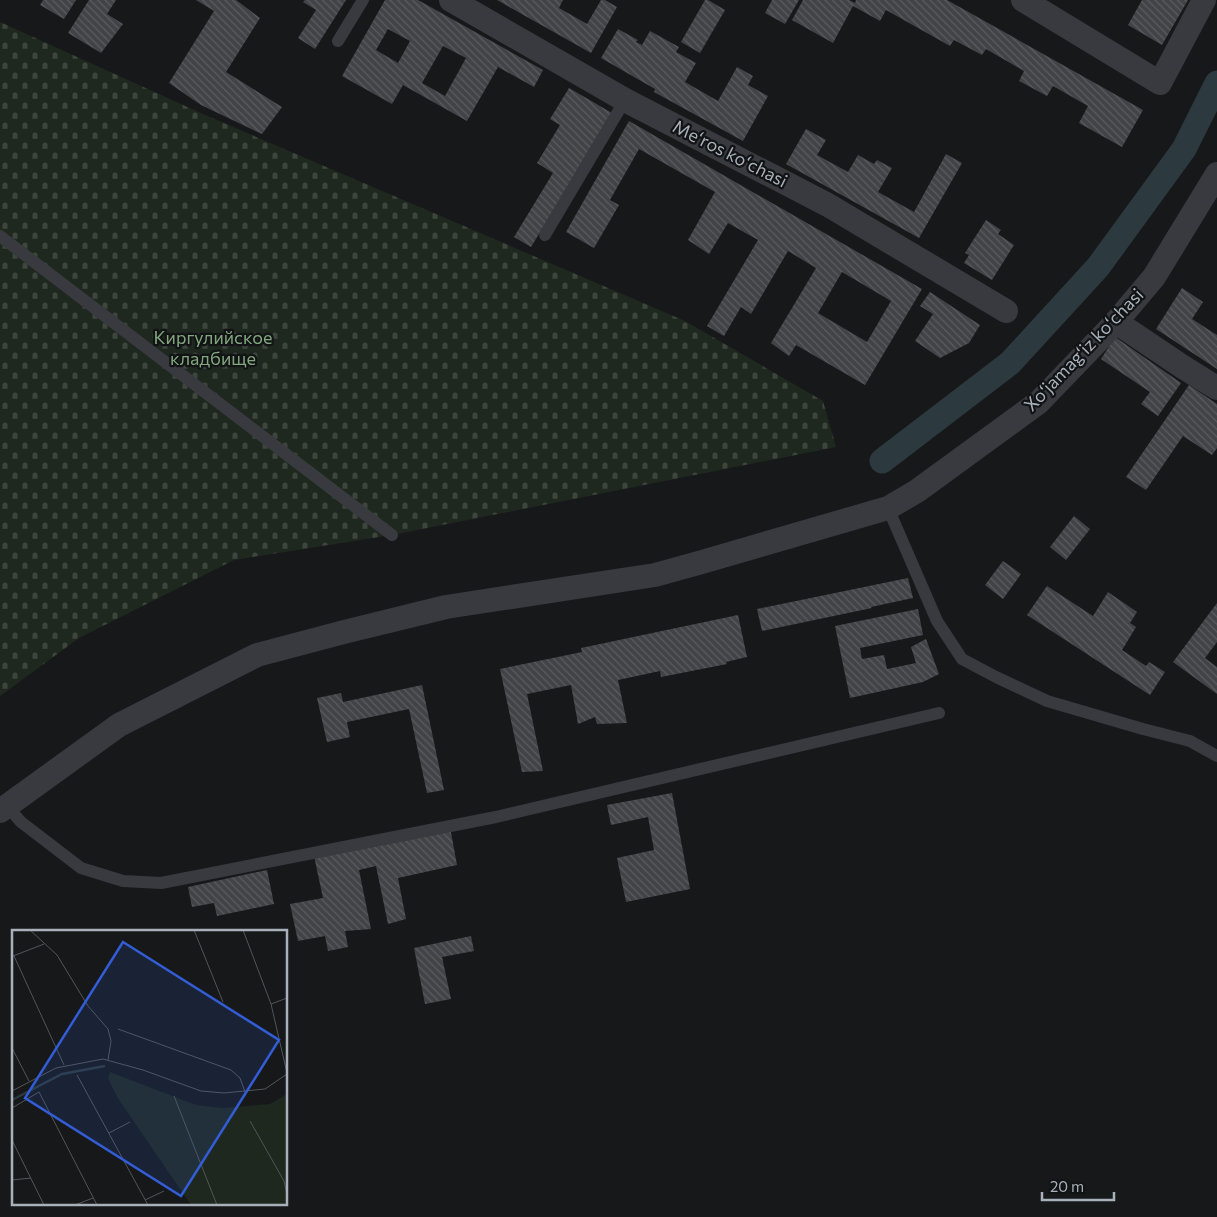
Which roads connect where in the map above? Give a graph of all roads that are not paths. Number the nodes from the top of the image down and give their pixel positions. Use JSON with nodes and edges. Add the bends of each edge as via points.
{"nodes":[{"id":1,"x":363,"y":0,"type":"edge"},
{"id":2,"x":451,"y":0,"type":"edge"},
{"id":3,"x":1023,"y":0,"type":"edge"},
{"id":4,"x":1204,"y":0,"type":"edge"},
{"id":5,"x":338,"y":41,"type":"dead end"},
{"id":6,"x":625,"y":100,"type":"junction"},
{"id":7,"x":1217,"y":174,"type":"edge"},
{"id":8,"x":545,"y":235,"type":"dead end"},
{"id":9,"x":0,"y":236,"type":"edge"},
{"id":10,"x":1006,"y":311,"type":"dead end"},
{"id":11,"x":1116,"y":322,"type":"junction"},
{"id":12,"x":1217,"y":388,"type":"edge"},
{"id":13,"x":888,"y":508,"type":"junction"},
{"id":14,"x":392,"y":535,"type":"dead end"},
{"id":15,"x":939,"y":714,"type":"dead end"},
{"id":16,"x":1217,"y":756,"type":"edge"},
{"id":17,"x":3,"y":809,"type":"edge"}],
"edges":[{"from":1,"to":5,"type":"lane"},
{"from":2,"to":6,"type":"street","name":"Meʻros koʻchasi"},
{"from":3,"to":4,"type":"street","via":[[1160,83]]},
{"from":6,"to":8,"type":"lane"},
{"from":6,"to":10,"type":"street","name":"Meʻros koʻchasi","via":[[828,205]]},
{"from":7,"to":11,"type":"street","name":"Xoʻjamagʻiz koʻchasi","via":[[1154,277]]},
{"from":9,"to":14,"type":"lane"},
{"from":11,"to":12,"type":"street"},
{"from":11,"to":13,"type":"street","name":"Xoʻjamagʻiz koʻchasi","via":[[1039,402],[917,491]]},
{"from":13,"to":16,"type":"lane","via":[[937,621],[962,660],[1047,701],[1190,741]]},
{"from":13,"to":17,"type":"street","name":"Xoʻjamagʻiz koʻchasi","via":[[655,575],[446,607],[257,655],[119,725]]},
{"from":15,"to":17,"type":"lane","via":[[496,817],[161,883],[123,881],[81,868]]}]}
